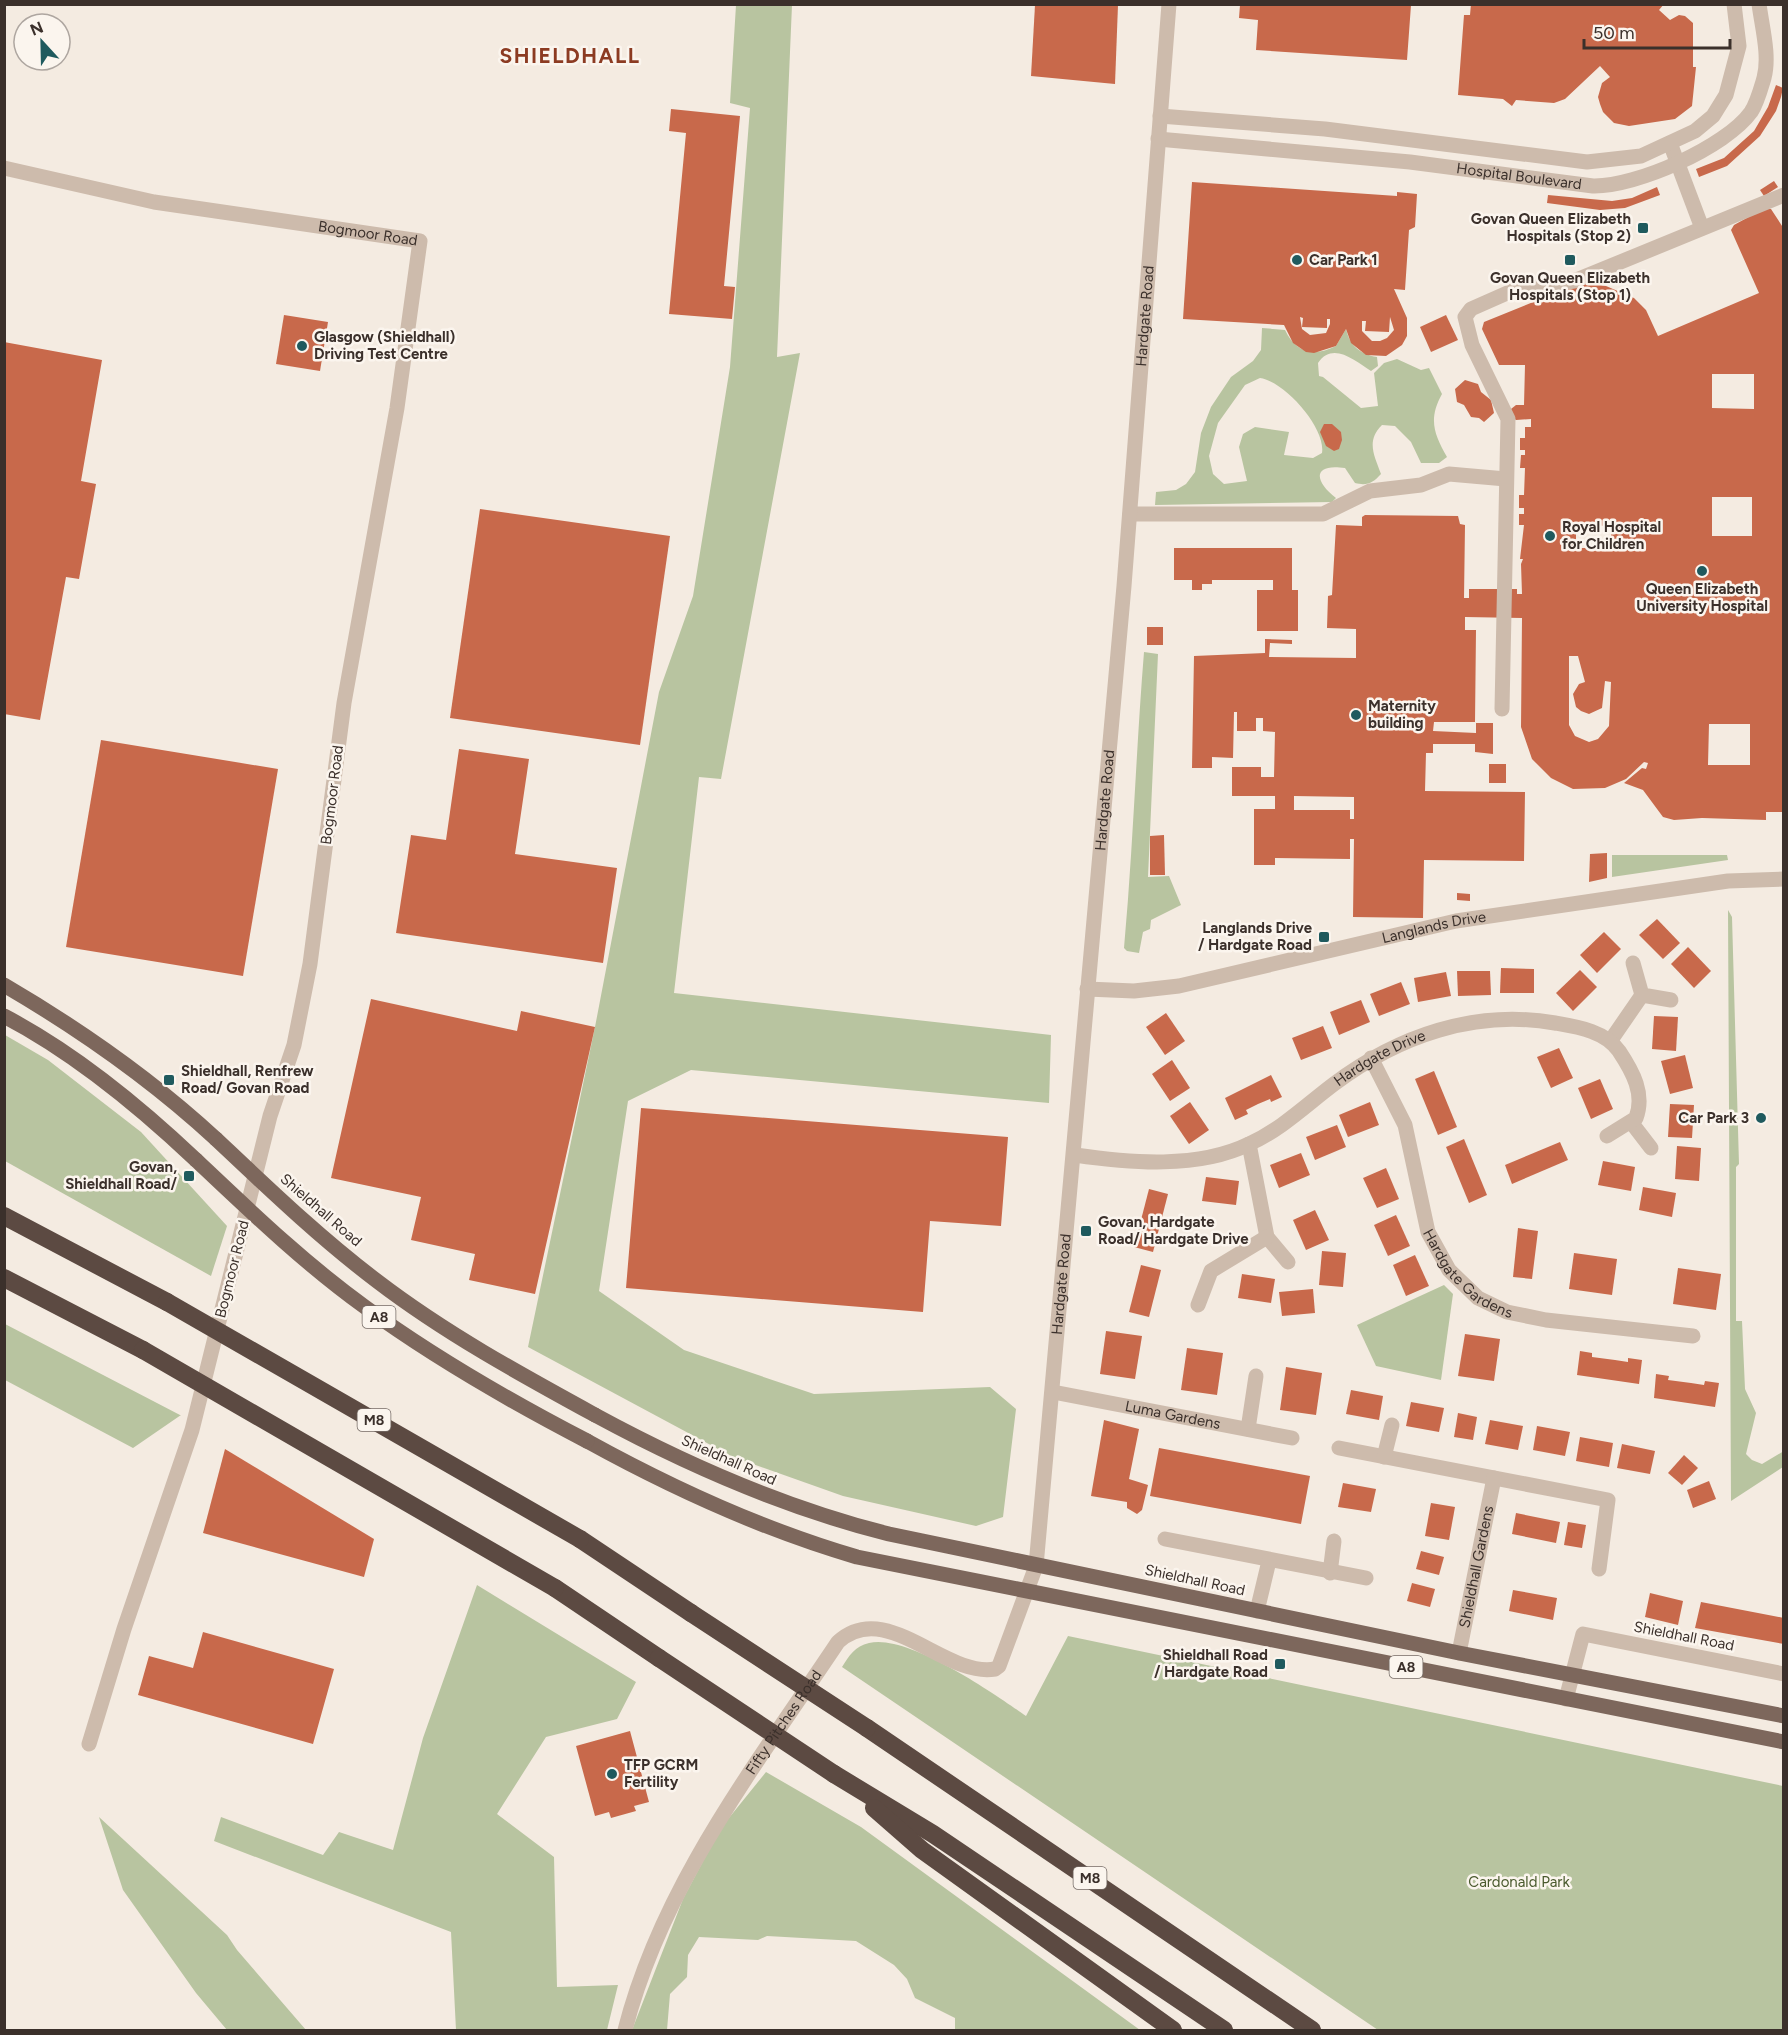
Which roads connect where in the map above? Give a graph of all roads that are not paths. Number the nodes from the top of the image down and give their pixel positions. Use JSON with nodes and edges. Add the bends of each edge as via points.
{"nodes":[{"id":1,"x":1169,"y":4,"type":"edge"},
{"id":2,"x":1734,"y":4,"type":"edge"},
{"id":3,"x":1759,"y":4,"type":"edge"},
{"id":4,"x":1160,"y":116,"type":"junction"},
{"id":5,"x":1158,"y":139,"type":"junction"},
{"id":6,"x":1670,"y":143,"type":"junction"},
{"id":7,"x":1676,"y":162,"type":"junction"},
{"id":8,"x":4,"y":168,"type":"edge"},
{"id":9,"x":1784,"y":195,"type":"edge"},
{"id":10,"x":1702,"y":228,"type":"junction"},
{"id":11,"x":1506,"y":479,"type":"junction"},
{"id":12,"x":1130,"y":513,"type":"junction"},
{"id":13,"x":1502,"y":710,"type":"dead end"},
{"id":14,"x":1784,"y":879,"type":"edge"},
{"id":15,"x":1633,"y":963,"type":"dead end"},
{"id":16,"x":4,"y":985,"type":"edge"},
{"id":17,"x":1087,"y":989,"type":"junction"},
{"id":18,"x":1642,"y":995,"type":"junction"},
{"id":19,"x":1671,"y":1000,"type":"dead end"},
{"id":20,"x":4,"y":1016,"type":"edge"},
{"id":21,"x":1611,"y":1040,"type":"junction"},
{"id":22,"x":1371,"y":1058,"type":"junction"},
{"id":23,"x":1631,"y":1122,"type":"junction"},
{"id":24,"x":1607,"y":1136,"type":"dead end"},
{"id":25,"x":1249,"y":1144,"type":"junction"},
{"id":26,"x":1651,"y":1148,"type":"dead end"},
{"id":27,"x":1075,"y":1155,"type":"junction"},
{"id":28,"x":4,"y":1216,"type":"edge"},
{"id":29,"x":1267,"y":1237,"type":"junction"},
{"id":30,"x":1287,"y":1262,"type":"dead end"},
{"id":31,"x":4,"y":1278,"type":"edge"},
{"id":32,"x":1198,"y":1305,"type":"dead end"},
{"id":33,"x":1693,"y":1336,"type":"dead end"},
{"id":34,"x":1257,"y":1376,"type":"dead end"},
{"id":35,"x":1053,"y":1392,"type":"junction"},
{"id":36,"x":1392,"y":1425,"type":"dead end"},
{"id":37,"x":1248,"y":1429,"type":"junction"},
{"id":38,"x":1292,"y":1438,"type":"dead end"},
{"id":39,"x":1339,"y":1448,"type":"dead end"},
{"id":40,"x":1384,"y":1457,"type":"junction"},
{"id":41,"x":1494,"y":1478,"type":"junction"},
{"id":42,"x":1165,"y":1539,"type":"dead end"},
{"id":43,"x":1334,"y":1541,"type":"dead end"},
{"id":44,"x":1269,"y":1561,"type":"junction"},
{"id":45,"x":1036,"y":1566,"type":"junction"},
{"id":46,"x":1599,"y":1569,"type":"dead end"},
{"id":47,"x":1330,"y":1573,"type":"junction"},
{"id":48,"x":1366,"y":1578,"type":"dead end"},
{"id":49,"x":1028,"y":1592,"type":"junction"},
{"id":50,"x":1257,"y":1611,"type":"junction"},
{"id":51,"x":1459,"y":1653,"type":"junction"},
{"id":52,"x":1784,"y":1674,"type":"edge"},
{"id":53,"x":1572,"y":1675,"type":"junction"},
{"id":54,"x":1566,"y":1699,"type":"junction"},
{"id":55,"x":1784,"y":1716,"type":"edge"},
{"id":56,"x":1784,"y":1742,"type":"edge"},
{"id":57,"x":89,"y":1744,"type":"dead end"},
{"id":58,"x":834,"y":1774,"type":"junction"},
{"id":59,"x":625,"y":2031,"type":"edge"},
{"id":60,"x":1173,"y":2031,"type":"edge"},
{"id":61,"x":1224,"y":2031,"type":"edge"},
{"id":62,"x":1312,"y":2031,"type":"edge"}],
"edges":[{"from":1,"to":4,"type":"street","name":"Hardgate Road"},
{"from":2,"to":6,"type":"street","name":"Hospital Boulevard","via":[[1739,46],[1726,95],[1713,116],[1695,132]]},
{"from":3,"to":7,"type":"street","name":"Hospital Boulevard","via":[[1765,76],[1752,111],[1715,143]]},
{"from":4,"to":5,"type":"street","name":"Hardgate Road"},
{"from":4,"to":6,"type":"street","name":"Hospital Boulevard","via":[[1325,129],[1587,162],[1641,156]]},
{"from":5,"to":7,"type":"street","name":"Hospital Boulevard","via":[[1410,162],[1593,186],[1623,184]]},
{"from":5,"to":12,"type":"street","name":"Hardgate Road"},
{"from":6,"to":7,"type":"street"},
{"from":7,"to":10,"type":"street"},
{"from":8,"to":57,"type":"street","name":"Bogmoor Road","via":[[154,202],[420,241],[398,408],[344,703],[310,964],[294,1045],[270,1116],[192,1430]]},
{"from":9,"to":10,"type":"street"},
{"from":10,"to":11,"type":"street","via":[[1574,281],[1514,290],[1471,309],[1465,326],[1508,419]]},
{"from":11,"to":12,"type":"street","via":[[1449,474],[1421,485],[1370,491],[1323,514]]},
{"from":11,"to":13,"type":"street"},
{"from":12,"to":17,"type":"street","name":"Hardgate Road"},
{"from":14,"to":17,"type":"street","name":"Langlands Drive","via":[[1710,884],[1456,921],[1179,986],[1134,992]]},
{"from":15,"to":18,"type":"street"},
{"from":16,"to":45,"type":"main road","name":"Shieldhall Road","number":"A8","bridge":true,"via":[[114,1054],[180,1106],[316,1232],[377,1282],[495,1359],[718,1477],[800,1509],[889,1534]]},
{"from":17,"to":27,"type":"street","name":"Hardgate Road"},
{"from":18,"to":19,"type":"street"},
{"from":18,"to":21,"type":"street"},
{"from":20,"to":49,"type":"main road","number":"A8","bridge":true,"via":[[113,1088],[152,1119],[276,1235],[363,1306],[444,1361],[653,1478],[806,1542]]},
{"from":21,"to":22,"type":"street","name":"Hardgate Drive","via":[[1577,1027],[1513,1018],[1437,1029]]},
{"from":21,"to":23,"type":"street","via":[[1640,1090],[1639,1110]]},
{"from":22,"to":25,"type":"street","name":"Hardgate Drive","via":[[1293,1119]]},
{"from":22,"to":33,"type":"street","name":"Hardgate Gardens","via":[[1405,1125],[1428,1232],[1449,1270],[1478,1298],[1507,1312],[1546,1320]]},
{"from":23,"to":24,"type":"street"},
{"from":23,"to":26,"type":"street"},
{"from":25,"to":27,"type":"street","name":"Hardgate Drive","via":[[1175,1161]]},
{"from":25,"to":29,"type":"street"},
{"from":27,"to":35,"type":"street","name":"Hardgate Road"},
{"from":28,"to":62,"type":"highway","number":"M8","bridge":true,"via":[[167,1302],[580,1539],[867,1728]]},
{"from":29,"to":30,"type":"street"},
{"from":29,"to":32,"type":"street","via":[[1211,1271]]},
{"from":31,"to":58,"type":"highway","bridge":true,"via":[[143,1350],[555,1588]]},
{"from":34,"to":37,"type":"street"},
{"from":35,"to":37,"type":"street","name":"Luma Gardens"},
{"from":35,"to":45,"type":"street","name":"Hardgate Road"},
{"from":36,"to":40,"type":"street"},
{"from":37,"to":38,"type":"street","name":"Luma Gardens"},
{"from":39,"to":40,"type":"street"},
{"from":40,"to":41,"type":"street"},
{"from":41,"to":46,"type":"street","via":[[1608,1500]]},
{"from":41,"to":51,"type":"street","name":"Shieldhall Gardens"},
{"from":42,"to":44,"type":"street"},
{"from":43,"to":47,"type":"street"},
{"from":44,"to":47,"type":"street"},
{"from":44,"to":50,"type":"street"},
{"from":45,"to":49,"type":"street","name":"Hardgate Road"},
{"from":45,"to":50,"type":"main road","name":"Shieldhall Road","number":"A8"},
{"from":47,"to":48,"type":"street"},
{"from":49,"to":54,"type":"main road","number":"A8"},
{"from":49,"to":59,"type":"street","name":"Fifty Pitches Road","via":[[995,1670],[969,1666],[876,1629],[856,1632],[838,1642],[695,1858],[663,1924]]},
{"from":50,"to":51,"type":"main road","name":"Shieldhall Road","number":"A8"},
{"from":51,"to":53,"type":"main road","name":"Shieldhall Road","number":"A8"},
{"from":52,"to":53,"type":"street","name":"Shieldhall Road","via":[[1583,1634]]},
{"from":53,"to":54,"type":"street","name":"Shieldhall Road"},
{"from":53,"to":55,"type":"main road","name":"Shieldhall Road","number":"A8"},
{"from":54,"to":56,"type":"main road","number":"A8"},
{"from":58,"to":60,"type":"highway","via":[[922,1850]]},
{"from":58,"to":61,"type":"highway","via":[[933,1834]]}]}
